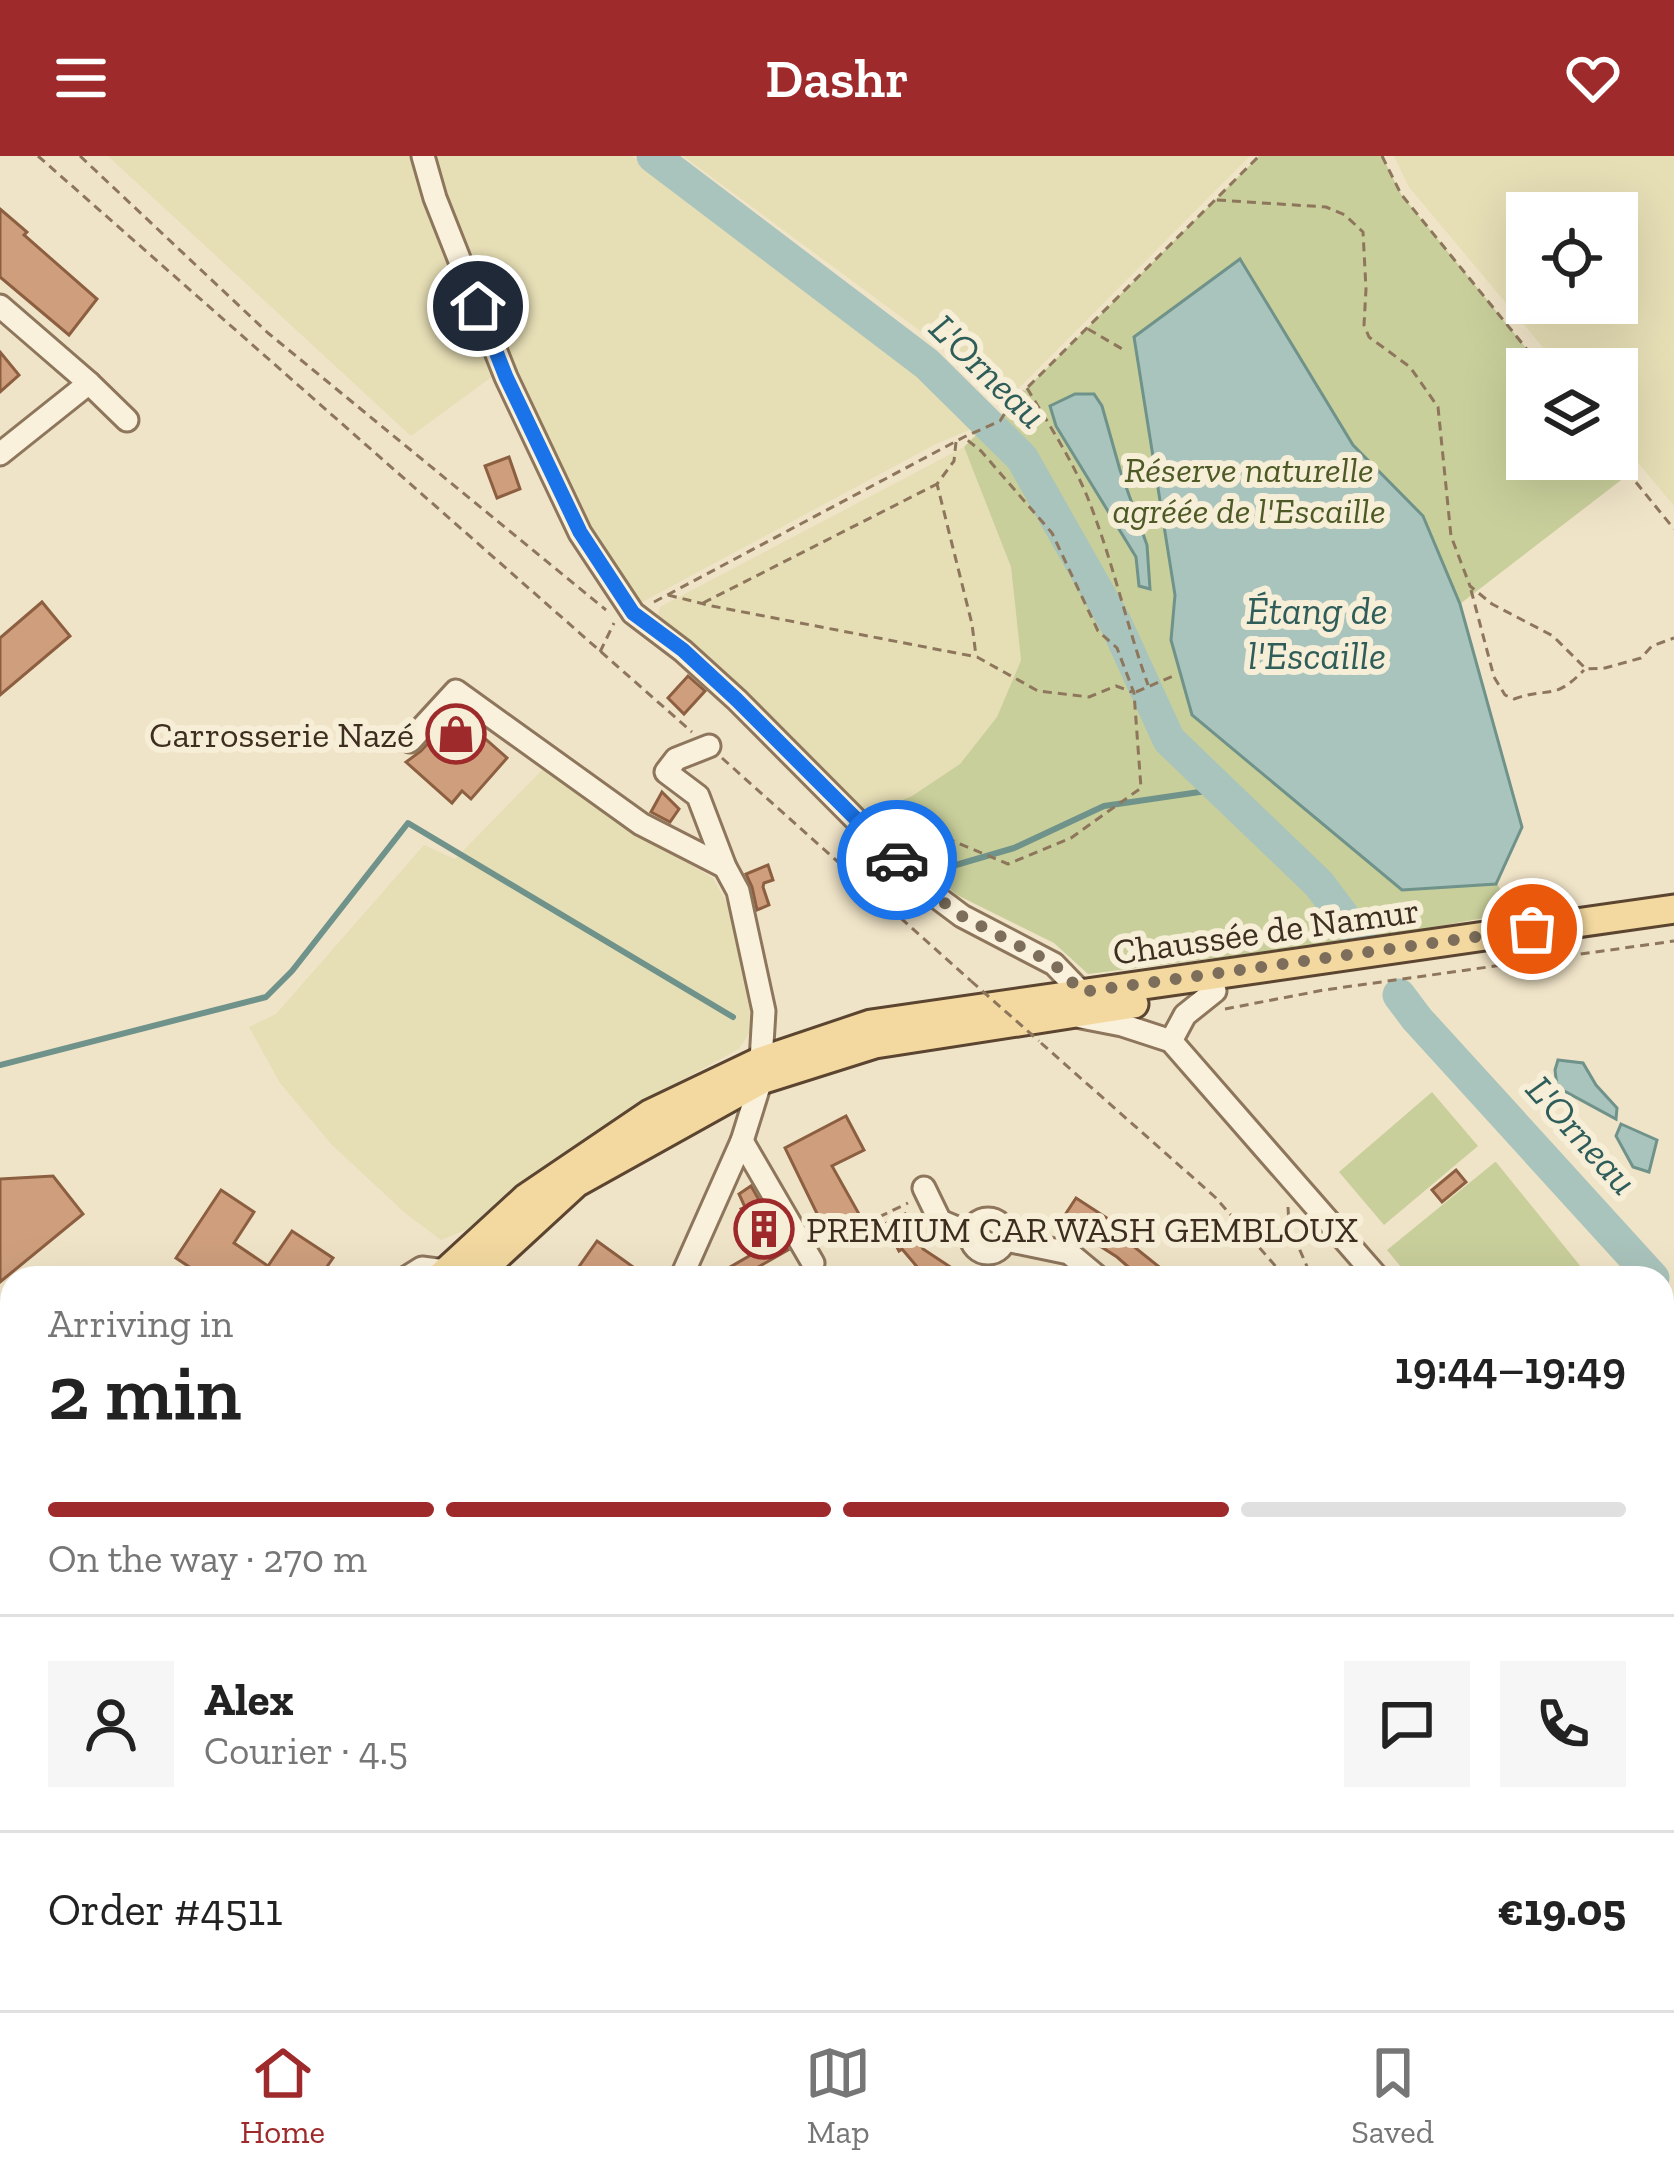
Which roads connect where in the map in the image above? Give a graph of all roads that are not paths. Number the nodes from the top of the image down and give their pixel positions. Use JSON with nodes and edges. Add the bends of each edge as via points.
{"nodes":[{"id":1,"x":422,"y":156,"type":"edge"},
{"id":2,"x":0,"y":306,"type":"edge"},
{"id":3,"x":89,"y":383,"type":"junction"},
{"id":4,"x":127,"y":420,"type":"dead end"},
{"id":5,"x":0,"y":454,"type":"edge"},
{"id":6,"x":410,"y":741,"type":"dead end"},
{"id":7,"x":709,"y":746,"type":"road end"},
{"id":8,"x":725,"y":867,"type":"junction"},
{"id":9,"x":1674,"y":908,"type":"edge"},
{"id":10,"x":1674,"y":926,"type":"edge"},
{"id":11,"x":1327,"y":968,"type":"junction"},
{"id":12,"x":1215,"y":991,"type":"junction"},
{"id":13,"x":1076,"y":1003,"type":"junction"},
{"id":14,"x":1171,"y":1041,"type":"junction"},
{"id":15,"x":761,"y":1071,"type":"junction"},
{"id":16,"x":742,"y":1141,"type":"junction"},
{"id":17,"x":925,"y":1191,"type":"road end"},
{"id":18,"x":970,"y":1234,"type":"junction"},
{"id":19,"x":1006,"y":1240,"type":"junction"},
{"id":20,"x":810,"y":1257,"type":"road end"},
{"id":21,"x":451,"y":1266,"type":"edge"},
{"id":22,"x":486,"y":1266,"type":"edge"},
{"id":23,"x":687,"y":1266,"type":"edge"},
{"id":24,"x":1085,"y":1266,"type":"edge"},
{"id":25,"x":1367,"y":1266,"type":"edge"}],
"edges":[{"from":1,"to":13,"type":"street","via":[[506,377],[580,532],[633,613],[737,700],[922,886],[1054,964]]},
{"from":2,"to":3,"type":"street"},
{"from":3,"to":4,"type":"street"},
{"from":3,"to":5,"type":"street"},
{"from":6,"to":8,"type":"street","via":[[456,691],[640,824]]},
{"from":7,"to":8,"type":"street","via":[[676,759],[667,772],[698,796]]},
{"from":8,"to":15,"type":"street","via":[[764,1011]]},
{"from":9,"to":11,"type":"main road","name":"Chaussée de Namur","via":[[1419,946]]},
{"from":10,"to":11,"type":"main road","name":"Chaussée de Namur"},
{"from":11,"to":12,"type":"main road","name":"Chaussée de Namur"},
{"from":11,"to":13,"type":"main road","name":"Chaussée de Namur"},
{"from":12,"to":13,"type":"main road","name":"Chaussée de Namur"},
{"from":12,"to":14,"type":"street","via":[[1185,1015]]},
{"from":13,"to":14,"type":"street"},
{"from":13,"to":15,"type":"main road","name":"Chaussée de Namur","via":[[871,1024]]},
{"from":14,"to":25,"type":"street"},
{"from":15,"to":16,"type":"street"},
{"from":15,"to":21,"type":"main road","name":"Chaussée de Namur","via":[[650,1114],[526,1198]]},
{"from":15,"to":22,"type":"main road","name":"Chaussée de Namur","via":[[577,1183]]},
{"from":16,"to":20,"type":"street"},
{"from":16,"to":23,"type":"street"},
{"from":17,"to":18,"type":"street","via":[[940,1221]]},
{"from":18,"to":19,"type":"street","via":[[977,1251],[994,1254]]},
{"from":18,"to":19,"type":"street","via":[[993,1212]]},
{"from":19,"to":24,"type":"street","via":[[1069,1253]]}]}
